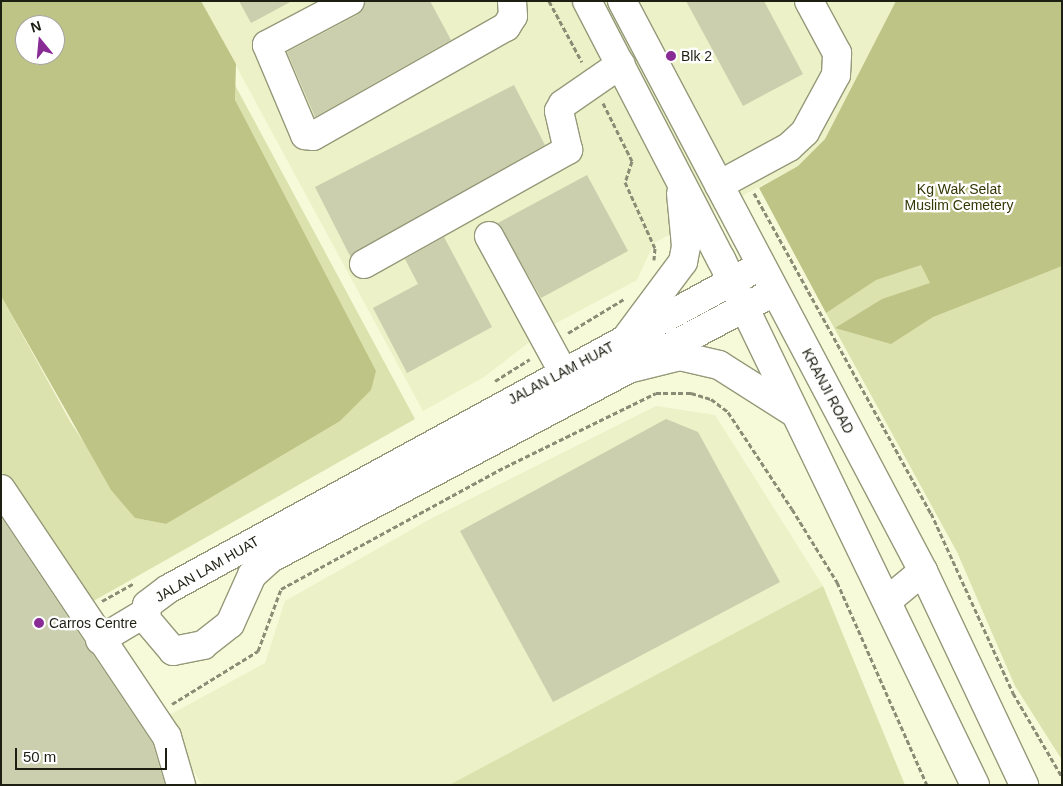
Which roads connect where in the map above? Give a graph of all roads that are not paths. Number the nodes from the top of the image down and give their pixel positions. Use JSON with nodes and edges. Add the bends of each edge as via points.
{"nodes":[{"id":1,"x":350,"y":1,"type":"edge"},
{"id":2,"x":512,"y":1,"type":"edge"},
{"id":3,"x":587,"y":1,"type":"edge"},
{"id":4,"x":622,"y":1,"type":"edge"},
{"id":5,"x":809,"y":1,"type":"edge"},
{"id":6,"x":621,"y":64,"type":"junction"},
{"id":7,"x":679,"y":177,"type":"junction"},
{"id":8,"x":731,"y":179,"type":"junction"},
{"id":9,"x":489,"y":236,"type":"dead end"},
{"id":10,"x":364,"y":264,"type":"dead end"},
{"id":11,"x":760,"y":266,"type":"junction"},
{"id":12,"x":732,"y":282,"type":"junction"},
{"id":13,"x":774,"y":292,"type":"junction"},
{"id":14,"x":745,"y":308,"type":"junction"},
{"id":15,"x":627,"y":337,"type":"junction"},
{"id":16,"x":632,"y":368,"type":"junction"},
{"id":17,"x":563,"y":372,"type":"junction"},
{"id":18,"x":794,"y":413,"type":"junction"},
{"id":19,"x":1,"y":489,"type":"edge"},
{"id":20,"x":923,"y":571,"type":"junction"},
{"id":21,"x":887,"y":601,"type":"junction"},
{"id":22,"x":144,"y":613,"type":"junction"},
{"id":23,"x":100,"y":640,"type":"junction"},
{"id":24,"x":181,"y":785,"type":"edge"},
{"id":25,"x":975,"y":785,"type":"edge"},
{"id":26,"x":1024,"y":785,"type":"edge"}],
"edges":[{"from":1,"to":2,"type":"main road","via":[[267,45],[305,135],[313,136],[506,27],[513,16]]},
{"from":3,"to":6,"type":"main road"},
{"from":4,"to":8,"type":"main road","name":"KRANJI ROAD"},
{"from":5,"to":8,"type":"main road","via":[[837,53],[836,75],[805,132],[789,147]]},
{"from":6,"to":7,"type":"main road"},
{"from":6,"to":10,"type":"main road","via":[[562,104],[559,111],[568,150]]},
{"from":7,"to":12,"type":"main road"},
{"from":7,"to":15,"type":"main road","via":[[686,246],[683,262]]},
{"from":8,"to":11,"type":"main road","name":"KRANJI ROAD"},
{"from":9,"to":17,"type":"main road"},
{"from":11,"to":12,"type":"main road","name":"JALAN LAM HUAT"},
{"from":11,"to":13,"type":"main road","name":"KRANJI ROAD"},
{"from":12,"to":14,"type":"main road"},
{"from":12,"to":15,"type":"main road","name":"JALAN LAM HUAT"},
{"from":13,"to":14,"type":"main road","name":"JALAN LAM HUAT"},
{"from":13,"to":20,"type":"main road","name":"KRANJI ROAD"},
{"from":14,"to":16,"type":"main road","name":"JALAN LAM HUAT"},
{"from":14,"to":18,"type":"main road"},
{"from":15,"to":17,"type":"main road","name":"JALAN LAM HUAT"},
{"from":16,"to":18,"type":"main road","via":[[680,356],[719,365]]},
{"from":16,"to":22,"type":"main road","name":"JALAN LAM HUAT","via":[[271,558],[252,575],[230,624],[204,645],[173,651],[163,644]]},
{"from":17,"to":22,"type":"main road","name":"JALAN LAM HUAT","via":[[168,589],[147,605]]},
{"from":18,"to":21,"type":"main road"},
{"from":19,"to":23,"type":"main road"},
{"from":20,"to":21,"type":"main road"},
{"from":20,"to":26,"type":"main road","name":"KRANJI ROAD"},
{"from":21,"to":25,"type":"main road"},
{"from":22,"to":23,"type":"main road"},
{"from":23,"to":24,"type":"main road","via":[[167,737]]}]}
